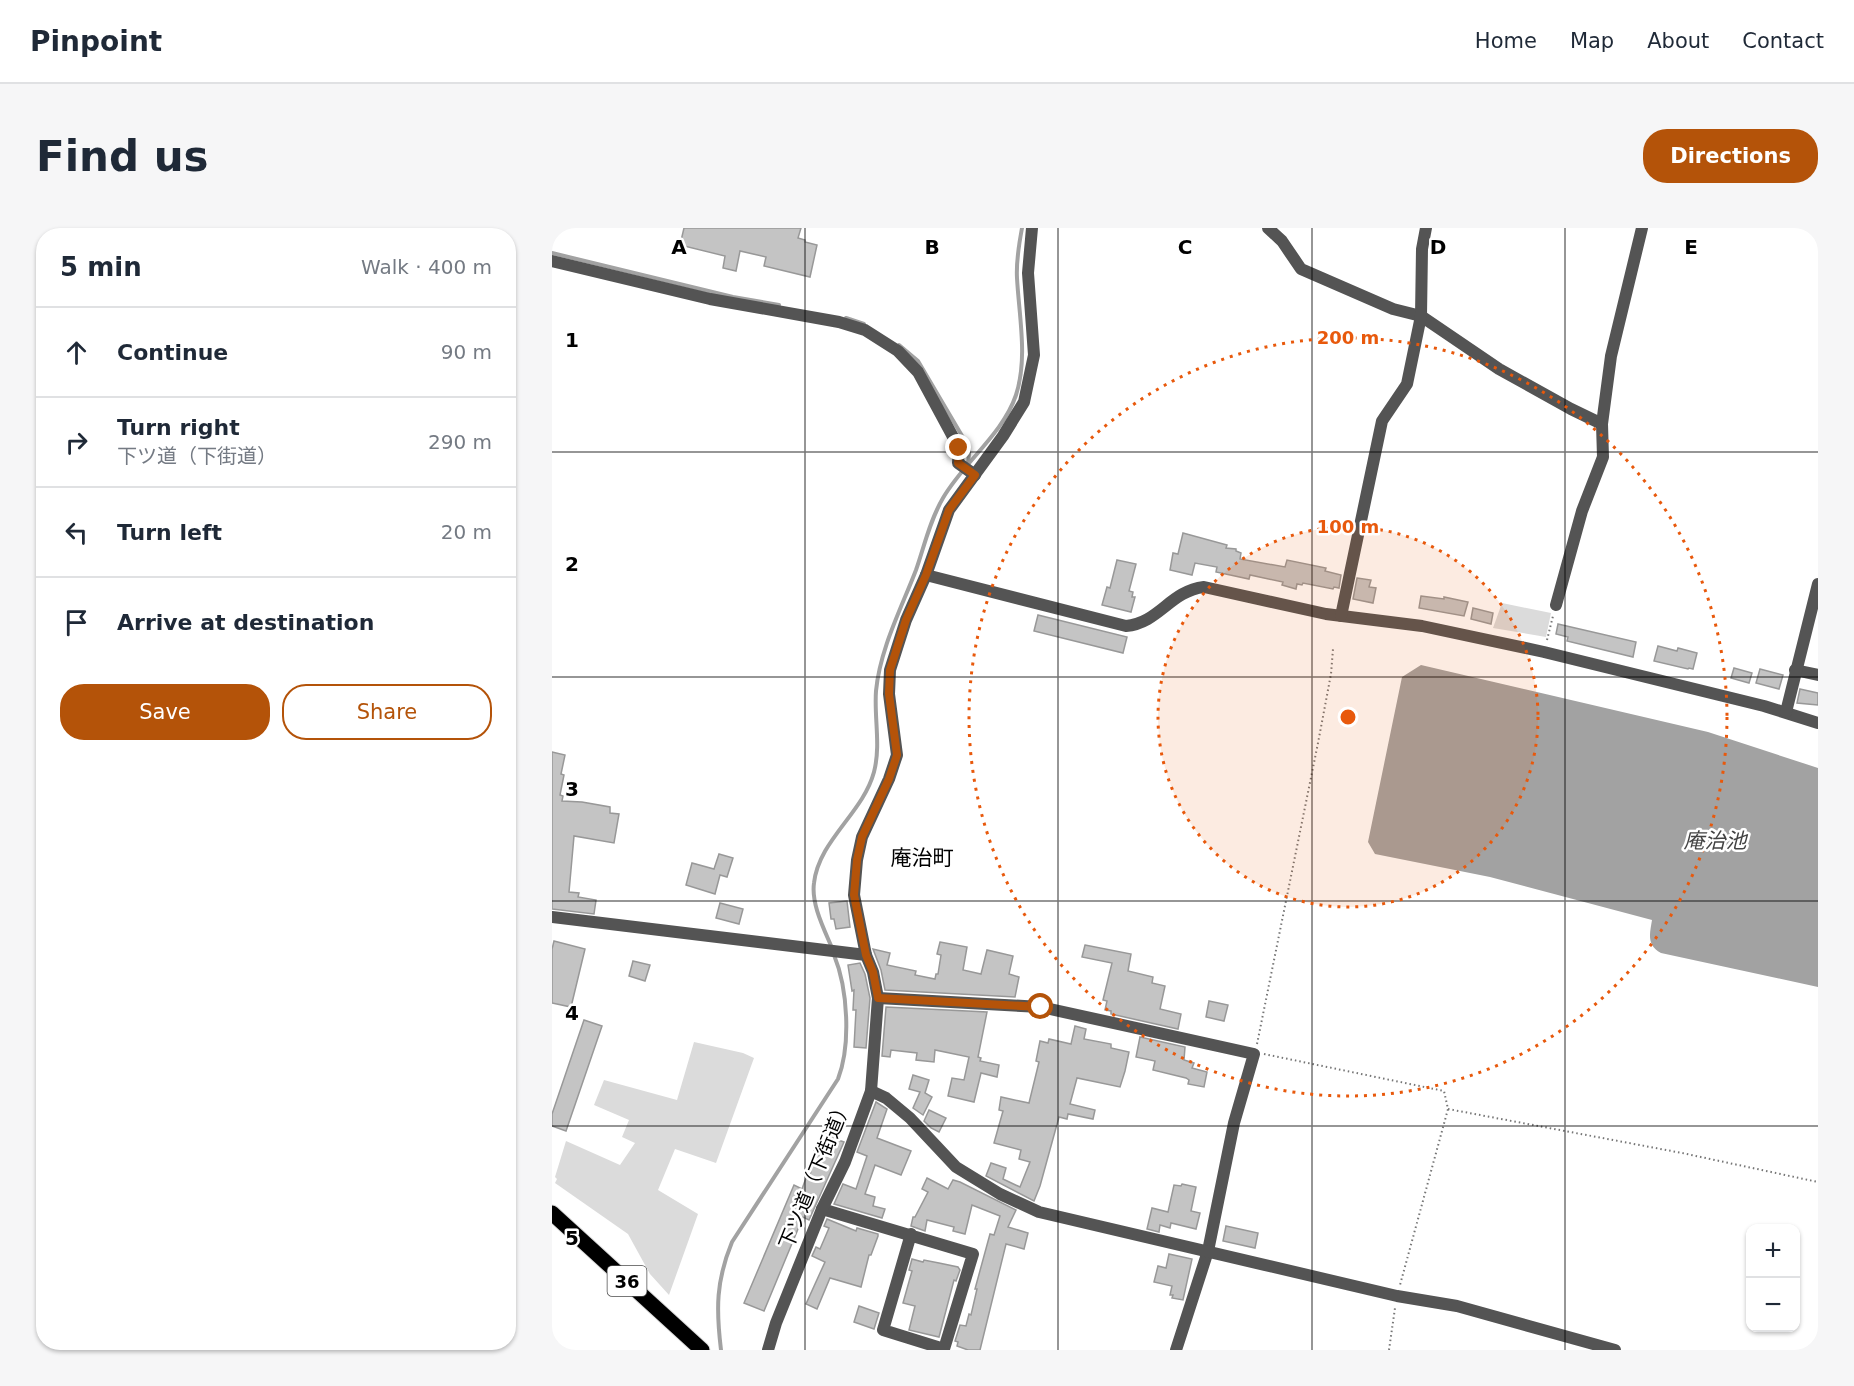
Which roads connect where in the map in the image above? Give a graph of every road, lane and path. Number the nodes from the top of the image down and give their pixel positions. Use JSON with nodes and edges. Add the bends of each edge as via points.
{"nodes":[{"id":1,"x":1032,"y":228,"type":"edge"},
{"id":2,"x":1268,"y":228,"type":"edge"},
{"id":3,"x":1426,"y":228,"type":"edge"},
{"id":4,"x":1642,"y":228,"type":"edge"},
{"id":5,"x":552,"y":261,"type":"edge"},
{"id":6,"x":1420,"y":316,"type":"junction"},
{"id":7,"x":1602,"y":424,"type":"junction"},
{"id":8,"x":975,"y":475,"type":"junction"},
{"id":9,"x":926,"y":575,"type":"junction"},
{"id":10,"x":1818,"y":584,"type":"edge"},
{"id":11,"x":1556,"y":605,"type":"joint"},
{"id":12,"x":1815,"y":611,"type":"edge"},
{"id":13,"x":1341,"y":616,"type":"junction"},
{"id":14,"x":1333,"y":649,"type":"dead end"},
{"id":15,"x":1544,"y":652,"type":"junction"},
{"id":16,"x":1795,"y":670,"type":"junction"},
{"id":17,"x":1818,"y":675,"type":"edge"},
{"id":18,"x":1786,"y":712,"type":"junction"},
{"id":19,"x":1818,"y":723,"type":"edge"},
{"id":20,"x":552,"y":917,"type":"edge"},
{"id":21,"x":866,"y":955,"type":"junction"},
{"id":22,"x":878,"y":998,"type":"junction"},
{"id":23,"x":1254,"y":1054,"type":"junction"},
{"id":24,"x":871,"y":1091,"type":"junction"},
{"id":25,"x":1448,"y":1109,"type":"junction"},
{"id":26,"x":1818,"y":1182,"type":"edge"},
{"id":27,"x":822,"y":1209,"type":"junction"},
{"id":28,"x":552,"y":1213,"type":"edge"},
{"id":29,"x":911,"y":1234,"type":"junction"},
{"id":30,"x":1208,"y":1251,"type":"junction"},
{"id":31,"x":1397,"y":1296,"type":"junction"},
{"id":32,"x":702,"y":1350,"type":"edge"},
{"id":33,"x":768,"y":1350,"type":"edge"},
{"id":34,"x":1176,"y":1350,"type":"edge"},
{"id":35,"x":1389,"y":1350,"type":"edge"},
{"id":36,"x":1615,"y":1350,"type":"edge"}],
"edges":[{"from":1,"to":8,"type":"street","name":"下ツ道（下街道）","via":[[1028,273],[1034,355],[1024,402]]},
{"from":2,"to":6,"type":"street","via":[[1301,269],[1393,309]]},
{"from":3,"to":6,"type":"street"},
{"from":4,"to":7,"type":"street","via":[[1611,356]]},
{"from":5,"to":8,"type":"street","via":[[710,299],[865,330],[898,351],[918,372],[959,448],[958,463]]},
{"from":6,"to":7,"type":"street","via":[[1499,369]]},
{"from":6,"to":13,"type":"street","via":[[1407,384],[1382,421]]},
{"from":7,"to":11,"type":"street","via":[[1604,457],[1582,511]]},
{"from":8,"to":9,"type":"street","name":"下ツ道（下街道）","via":[[949,510]]},
{"from":9,"to":13,"type":"street","via":[[1126,626],[1148,620],[1185,591],[1204,587]]},
{"from":9,"to":21,"type":"street","name":"下ツ道（下街道）","via":[[890,670],[897,755],[862,837],[857,860],[854,895]]},
{"from":10,"to":12,"type":"street"},
{"from":11,"to":15,"type":"path"},
{"from":12,"to":16,"type":"street"},
{"from":13,"to":15,"type":"street","via":[[1422,626]]},
{"from":14,"to":23,"type":"path","via":[[1318,743]]},
{"from":15,"to":18,"type":"street"},
{"from":16,"to":17,"type":"street"},
{"from":16,"to":18,"type":"street"},
{"from":18,"to":19,"type":"street"},
{"from":20,"to":21,"type":"street"},
{"from":21,"to":22,"type":"street","name":"下ツ道（下街道）"},
{"from":22,"to":23,"type":"street","via":[[1041,1007]]},
{"from":22,"to":24,"type":"street","name":"下ツ道（下街道）"},
{"from":23,"to":25,"type":"path","via":[[1444,1091]]},
{"from":23,"to":30,"type":"street","via":[[1234,1123]]},
{"from":24,"to":27,"type":"street","name":"下ツ道（下街道）","via":[[845,1162]]},
{"from":24,"to":30,"type":"street","via":[[910,1118],[956,1167],[1000,1194],[1038,1212]]},
{"from":25,"to":26,"type":"path"},
{"from":25,"to":31,"type":"path"},
{"from":27,"to":29,"type":"street"},
{"from":27,"to":33,"type":"street","name":"下ツ道（下街道）"},
{"from":28,"to":32,"type":"main road","number":"36"},
{"from":29,"to":29,"type":"street","via":[[973,1254],[944,1349],[883,1330]]},
{"from":30,"to":31,"type":"street"},
{"from":30,"to":34,"type":"street"},
{"from":31,"to":35,"type":"path"},
{"from":31,"to":36,"type":"street","via":[[1457,1306]]}]}
